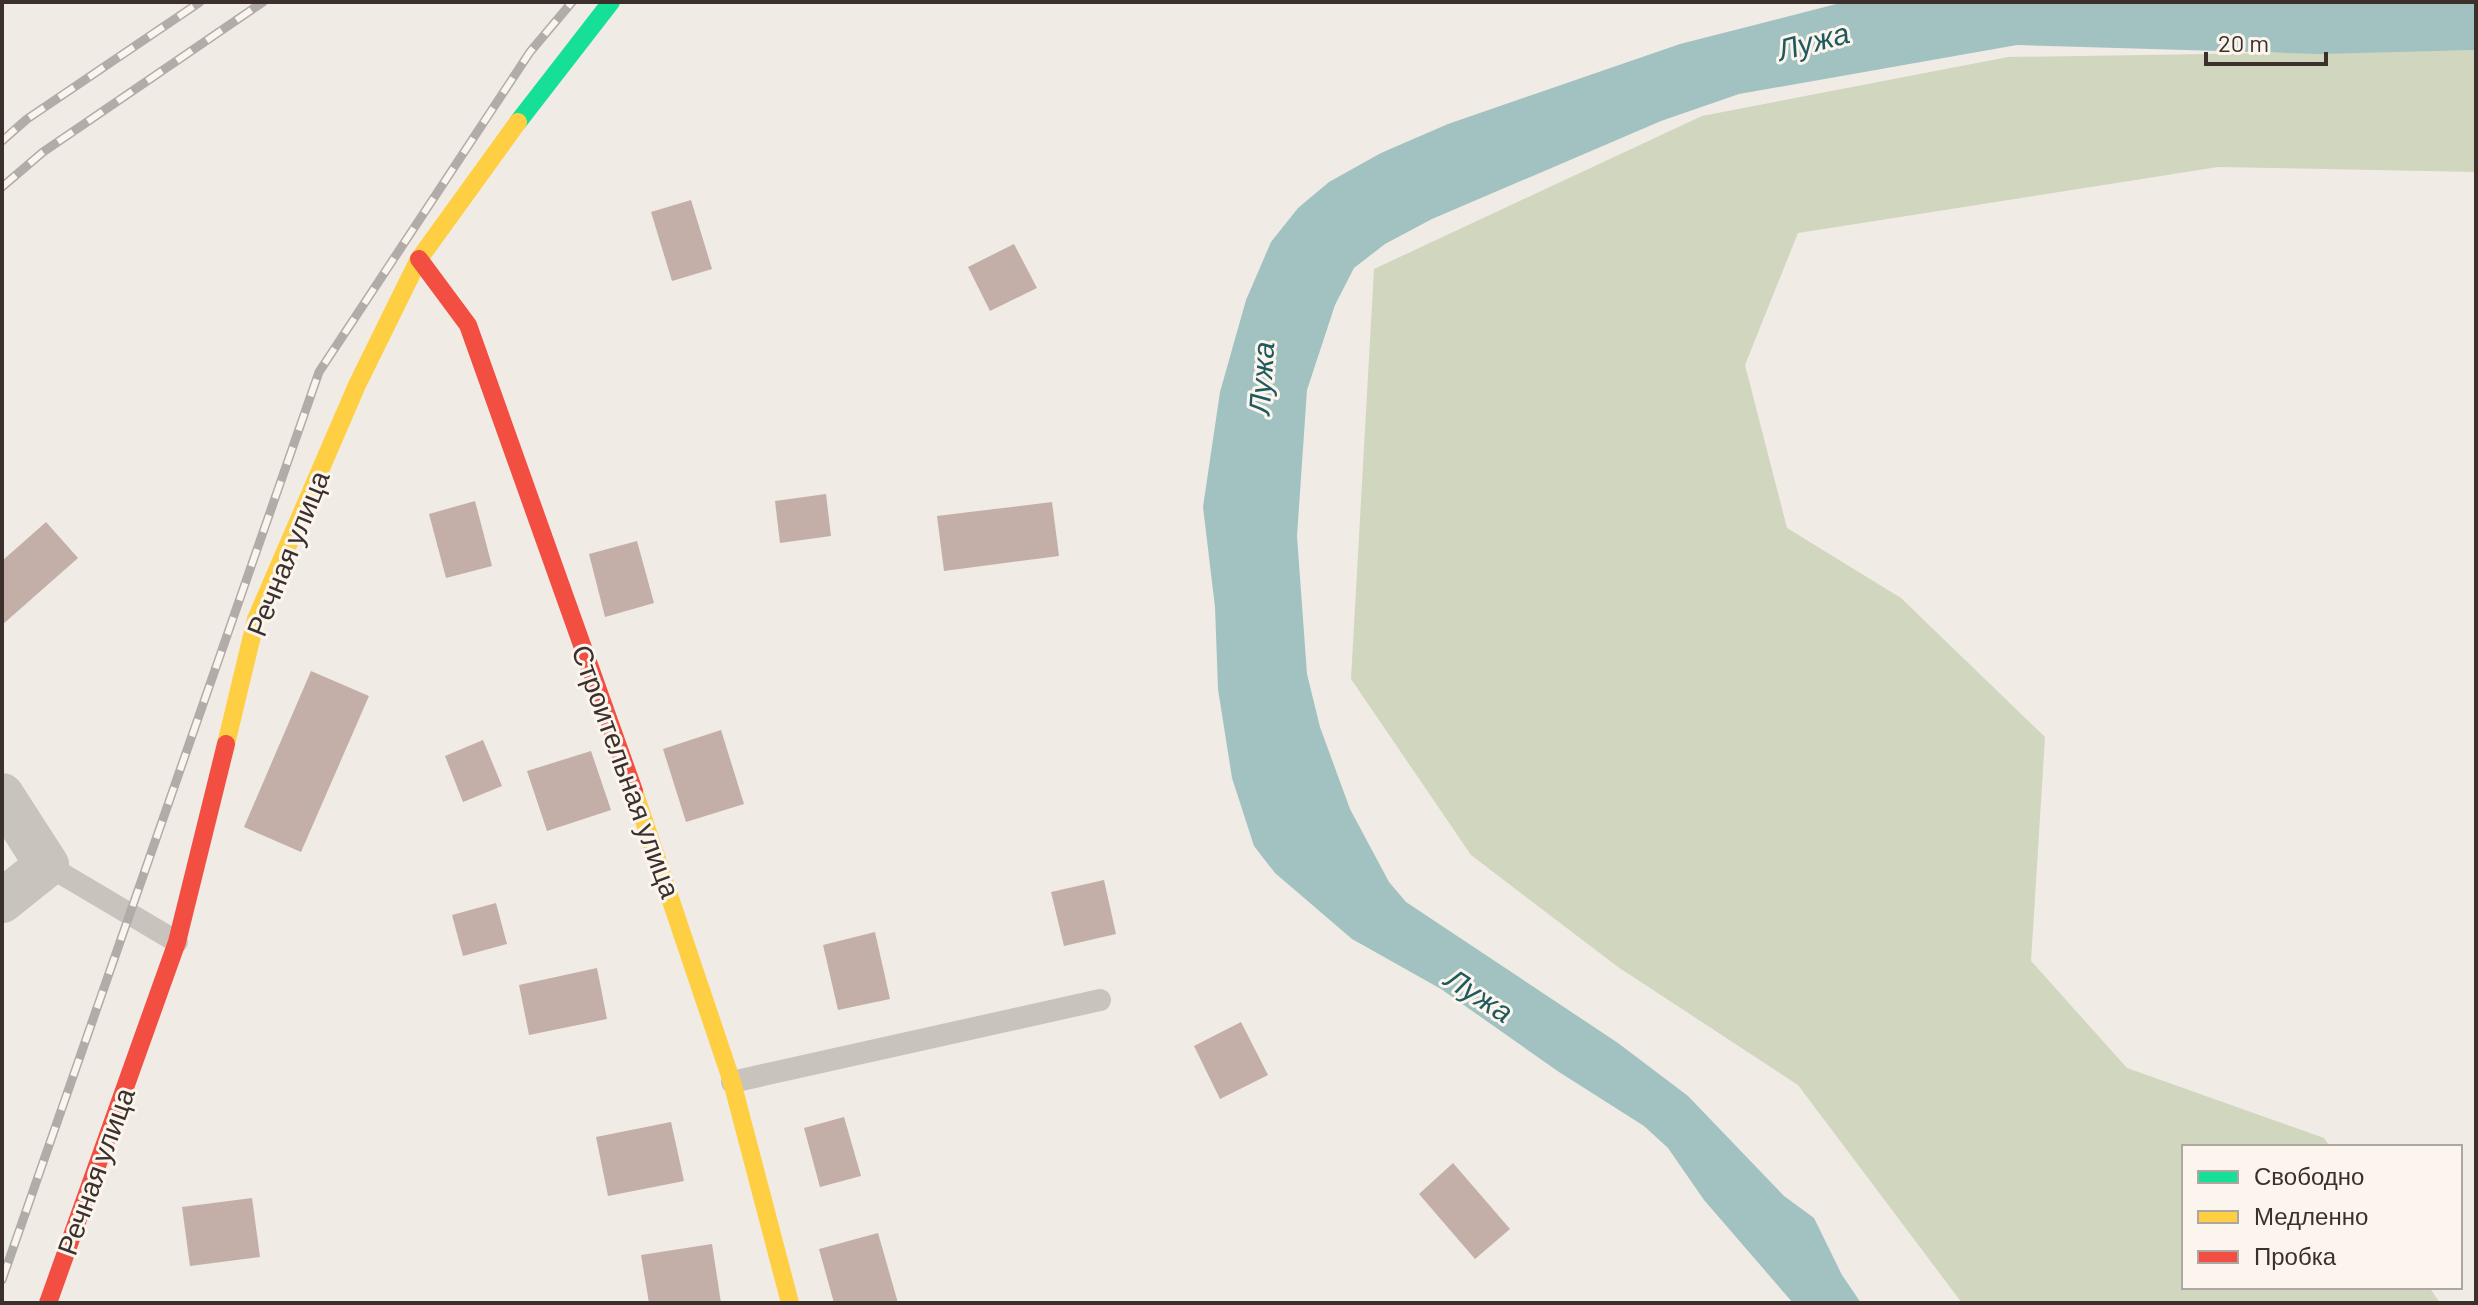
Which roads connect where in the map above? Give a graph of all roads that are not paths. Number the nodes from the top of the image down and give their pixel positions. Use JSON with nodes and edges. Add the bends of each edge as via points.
{"nodes":[{"id":1,"x":611,"y":2,"type":"edge"},
{"id":2,"x":419,"y":259,"type":"junction"},
{"id":3,"x":2,"y":795,"type":"edge"},
{"id":4,"x":47,"y":865,"type":"junction"},
{"id":5,"x":2,"y":901,"type":"edge"},
{"id":6,"x":177,"y":942,"type":"junction"},
{"id":7,"x":1100,"y":1000,"type":"dead end"},
{"id":8,"x":732,"y":1082,"type":"junction"},
{"id":9,"x":48,"y":1303,"type":"edge"},
{"id":10,"x":790,"y":1303,"type":"edge"}],
"edges":[{"from":1,"to":2,"type":"street","name":"Речная улица"},
{"from":2,"to":6,"type":"street","name":"Речная улица","via":[[357,385],[256,619]]},
{"from":2,"to":8,"type":"street","name":"Строительная улица","via":[[468,325],[673,900]]},
{"from":3,"to":4,"type":"street"},
{"from":4,"to":5,"type":"street"},
{"from":4,"to":6,"type":"lane"},
{"from":6,"to":9,"type":"street","name":"Речная улица"},
{"from":7,"to":8,"type":"lane"},
{"from":8,"to":10,"type":"street","name":"Строительная улица"}]}
